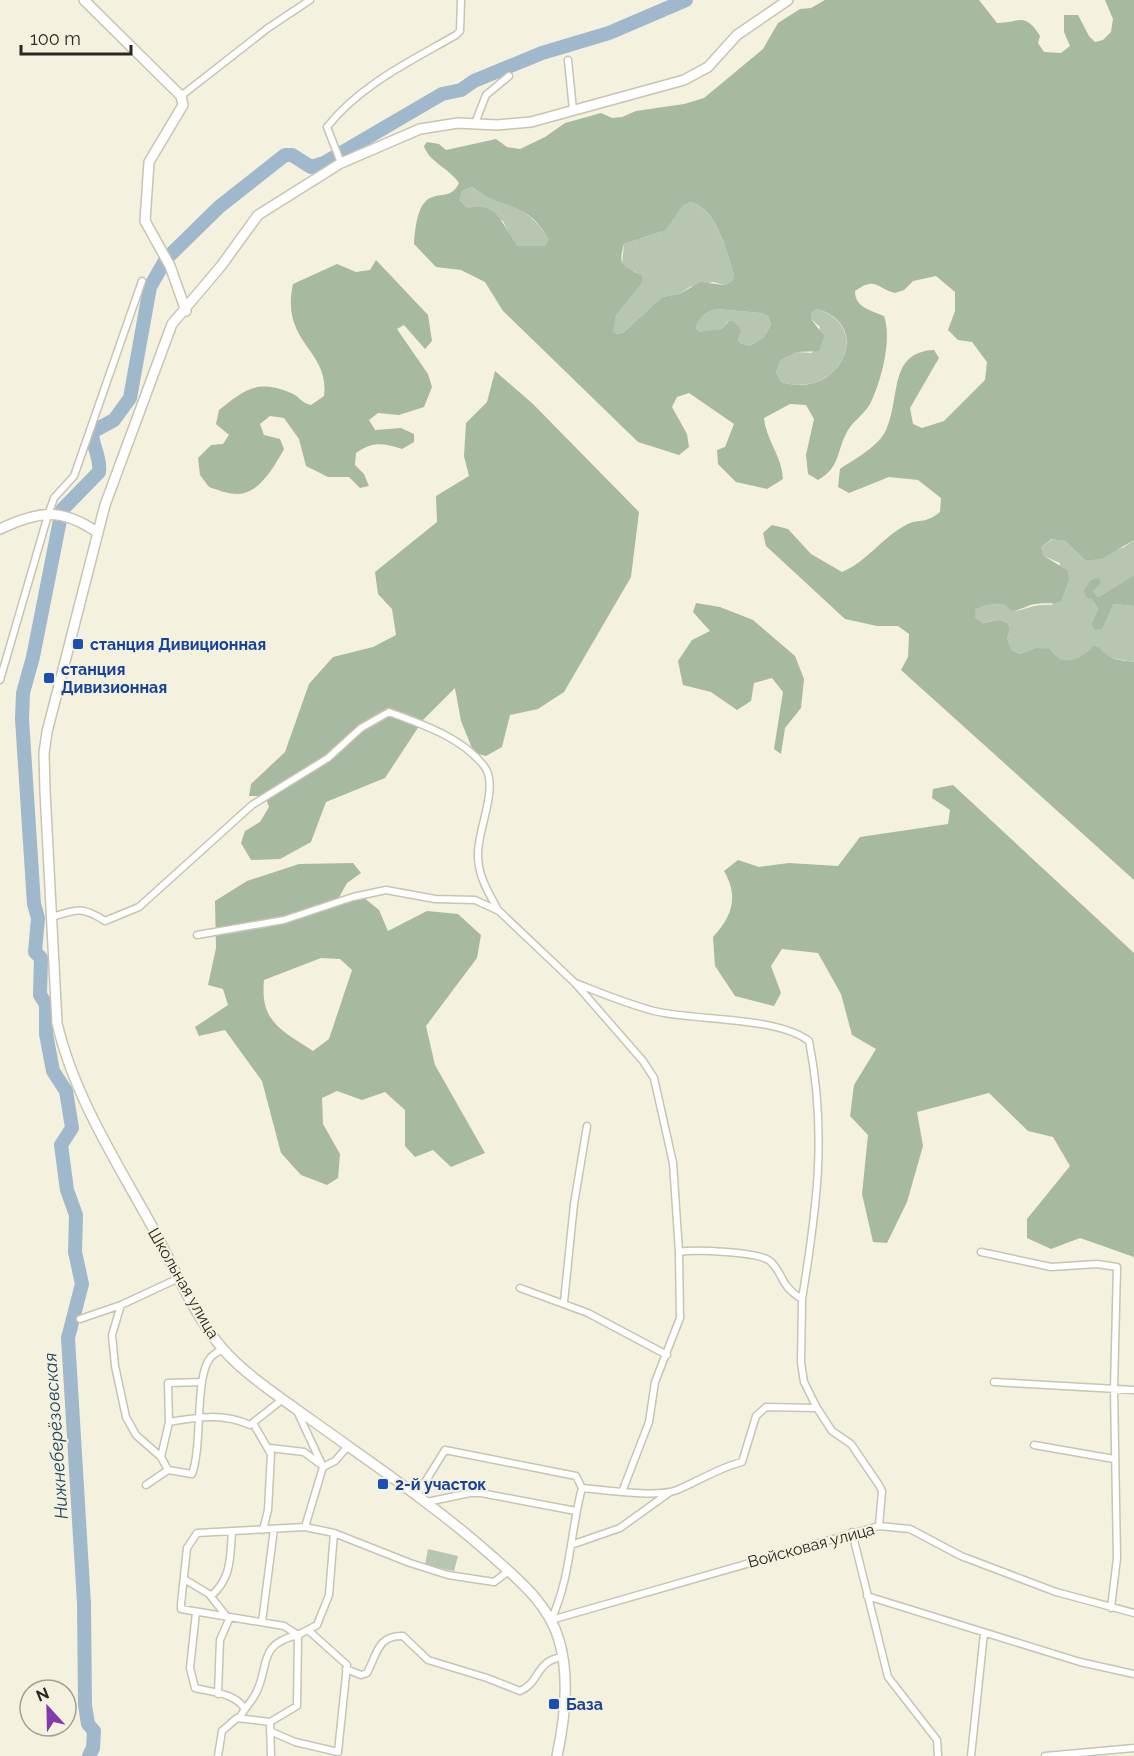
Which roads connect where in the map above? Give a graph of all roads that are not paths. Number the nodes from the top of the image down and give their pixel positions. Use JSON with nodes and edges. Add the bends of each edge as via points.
{"nodes":[{"id":1,"x":84,"y":0,"type":"edge"},
{"id":2,"x":310,"y":0,"type":"edge"},
{"id":3,"x":461,"y":0,"type":"edge"},
{"id":4,"x":788,"y":0,"type":"edge"},
{"id":5,"x":568,"y":60,"type":"dead end"},
{"id":6,"x":509,"y":76,"type":"dead end"},
{"id":7,"x":181,"y":96,"type":"junction"},
{"id":8,"x":573,"y":110,"type":"junction"},
{"id":9,"x":475,"y":123,"type":"junction"},
{"id":10,"x":341,"y":163,"type":"junction"},
{"id":11,"x":142,"y":281,"type":"dead end"},
{"id":12,"x":186,"y":310,"type":"junction"},
{"id":13,"x":48,"y":515,"type":"junction"},
{"id":14,"x":0,"y":529,"type":"edge"},
{"id":15,"x":98,"y":533,"type":"junction"},
{"id":16,"x":0,"y":680,"type":"edge"},
{"id":17,"x":499,"y":911,"type":"junction"},
{"id":18,"x":52,"y":918,"type":"junction"},
{"id":19,"x":197,"y":935,"type":"dead end"},
{"id":20,"x":574,"y":983,"type":"junction"},
{"id":21,"x":587,"y":1126,"type":"dead end"},
{"id":22,"x":679,"y":1252,"type":"junction"},
{"id":23,"x":981,"y":1252,"type":"dead end"},
{"id":24,"x":179,"y":1278,"type":"junction"},
{"id":25,"x":520,"y":1288,"type":"dead end"},
{"id":26,"x":802,"y":1299,"type":"junction"},
{"id":27,"x":564,"y":1302,"type":"junction"},
{"id":28,"x":121,"y":1305,"type":"junction"},
{"id":29,"x":80,"y":1319,"type":"dead end"},
{"id":30,"x":223,"y":1349,"type":"junction"},
{"id":31,"x":667,"y":1355,"type":"junction"},
{"id":32,"x":202,"y":1382,"type":"junction"},
{"id":33,"x":994,"y":1382,"type":"dead end"},
{"id":34,"x":1114,"y":1389,"type":"junction"},
{"id":35,"x":1134,"y":1390,"type":"edge"},
{"id":36,"x":283,"y":1399,"type":"junction"},
{"id":37,"x":817,"y":1408,"type":"junction"},
{"id":38,"x":297,"y":1409,"type":"junction"},
{"id":39,"x":201,"y":1417,"type":"junction"},
{"id":40,"x":169,"y":1422,"type":"junction"},
{"id":41,"x":253,"y":1423,"type":"junction"},
{"id":42,"x":1034,"y":1445,"type":"dead end"},
{"id":43,"x":348,"y":1446,"type":"junction"},
{"id":44,"x":270,"y":1448,"type":"junction"},
{"id":45,"x":161,"y":1457,"type":"junction"},
{"id":46,"x":1114,"y":1459,"type":"junction"},
{"id":47,"x":323,"y":1467,"type":"junction"},
{"id":48,"x":168,"y":1470,"type":"junction"},
{"id":49,"x":146,"y":1485,"type":"dead end"},
{"id":50,"x":582,"y":1488,"type":"junction"},
{"id":51,"x":672,"y":1491,"type":"junction"},
{"id":52,"x":622,"y":1492,"type":"junction"},
{"id":53,"x":417,"y":1495,"type":"junction"},
{"id":54,"x":427,"y":1502,"type":"junction"},
{"id":55,"x":576,"y":1511,"type":"junction"},
{"id":56,"x":879,"y":1526,"type":"junction"},
{"id":57,"x":305,"y":1527,"type":"junction"},
{"id":58,"x":274,"y":1529,"type":"junction"},
{"id":59,"x":263,"y":1530,"type":"junction"},
{"id":60,"x":232,"y":1531,"type":"junction"},
{"id":61,"x":852,"y":1532,"type":"junction"},
{"id":62,"x":334,"y":1533,"type":"junction"},
{"id":63,"x":572,"y":1545,"type":"junction"},
{"id":64,"x":509,"y":1571,"type":"junction"},
{"id":65,"x":184,"y":1578,"type":"junction"},
{"id":66,"x":211,"y":1596,"type":"junction"},
{"id":67,"x":867,"y":1596,"type":"junction"},
{"id":68,"x":1110,"y":1608,"type":"junction"},
{"id":69,"x":196,"y":1612,"type":"junction"},
{"id":70,"x":1134,"y":1613,"type":"edge"},
{"id":71,"x":228,"y":1617,"type":"junction"},
{"id":72,"x":551,"y":1620,"type":"junction"},
{"id":73,"x":262,"y":1622,"type":"junction"},
{"id":74,"x":308,"y":1630,"type":"junction"},
{"id":75,"x":984,"y":1633,"type":"junction"},
{"id":76,"x":298,"y":1635,"type":"junction"},
{"id":77,"x":562,"y":1657,"type":"junction"},
{"id":78,"x":346,"y":1669,"type":"junction"},
{"id":79,"x":1134,"y":1674,"type":"edge"},
{"id":80,"x":218,"y":1694,"type":"junction"},
{"id":81,"x":245,"y":1709,"type":"junction"},
{"id":82,"x":240,"y":1717,"type":"junction"},
{"id":83,"x":270,"y":1722,"type":"junction"},
{"id":84,"x":270,"y":1731,"type":"junction"},
{"id":85,"x":1134,"y":1748,"type":"edge"},
{"id":86,"x":218,"y":1756,"type":"edge"},
{"id":87,"x":271,"y":1756,"type":"edge"},
{"id":88,"x":557,"y":1756,"type":"edge"},
{"id":89,"x":938,"y":1756,"type":"edge"},
{"id":90,"x":970,"y":1756,"type":"edge"},
{"id":91,"x":1045,"y":1756,"type":"edge"}],
"edges":[{"from":1,"to":7,"type":"street"},
{"from":2,"to":7,"type":"street"},
{"from":3,"to":10,"type":"street","via":[[460,31],[456,35],[414,57],[327,127]]},
{"from":4,"to":8,"type":"street","name":"Школьная улица","via":[[737,35],[696,76]]},
{"from":5,"to":8,"type":"street"},
{"from":6,"to":9,"type":"street","via":[[486,95]]},
{"from":7,"to":12,"type":"street","via":[[183,105],[149,162],[145,221],[170,266]]},
{"from":8,"to":9,"type":"street","name":"Школьная улица","via":[[516,124]]},
{"from":9,"to":10,"type":"street","name":"Школьная улица","via":[[420,129]]},
{"from":10,"to":12,"type":"street","name":"Школьная улица","via":[[258,215]]},
{"from":11,"to":13,"type":"street","via":[[74,476],[54,498]]},
{"from":12,"to":15,"type":"street","name":"Школьная улица","via":[[172,324]]},
{"from":13,"to":14,"type":"street","via":[[29,515]]},
{"from":13,"to":15,"type":"street","via":[[79,519]]},
{"from":13,"to":16,"type":"street"},
{"from":15,"to":18,"type":"street","name":"Школьная улица","via":[[69,638],[44,753]]},
{"from":17,"to":18,"type":"street","via":[[479,872],[478,847],[490,789],[484,766],[434,729],[389,712],[361,728],[328,758],[252,805],[139,907],[105,921],[90,910],[74,910]]},
{"from":17,"to":19,"type":"street","via":[[475,900],[435,899],[386,890],[284,920]]},
{"from":17,"to":20,"type":"street"},
{"from":18,"to":24,"type":"street","name":"Школьная улица","via":[[57,1023],[63,1049],[83,1097]]},
{"from":20,"to":22,"type":"street","via":[[654,1078],[673,1163]]},
{"from":20,"to":26,"type":"street","via":[[656,1011],[791,1031],[809,1041],[818,1085],[821,1141]]},
{"from":21,"to":27,"type":"street"},
{"from":22,"to":26,"type":"street","via":[[759,1256],[771,1262],[783,1285]]},
{"from":22,"to":31,"type":"street","via":[[680,1318]]},
{"from":23,"to":34,"type":"street","via":[[1052,1267],[1097,1263],[1117,1267]]},
{"from":24,"to":28,"type":"street"},
{"from":24,"to":30,"type":"street","name":"Школьная улица"},
{"from":25,"to":27,"type":"street"},
{"from":26,"to":37,"type":"street","via":[[801,1363],[804,1382]]},
{"from":27,"to":31,"type":"street"},
{"from":28,"to":29,"type":"street"},
{"from":28,"to":45,"type":"street","via":[[112,1335],[114,1366],[126,1417],[136,1435]]},
{"from":30,"to":32,"type":"street","via":[[210,1358]]},
{"from":30,"to":36,"type":"street","name":"Школьная улица"},
{"from":31,"to":52,"type":"street","via":[[655,1382],[649,1422]]},
{"from":32,"to":39,"type":"street"},
{"from":32,"to":40,"type":"street","via":[[168,1383]]},
{"from":33,"to":34,"type":"street"},
{"from":34,"to":35,"type":"street"},
{"from":34,"to":46,"type":"street"},
{"from":36,"to":38,"type":"street","name":"Школьная улица"},
{"from":36,"to":41,"type":"street"},
{"from":37,"to":51,"type":"street","via":[[766,1407],[756,1416],[742,1462]]},
{"from":37,"to":56,"type":"street","via":[[832,1431],[851,1444],[879,1485]]},
{"from":38,"to":43,"type":"street","name":"Школьная улица"},
{"from":38,"to":47,"type":"street"},
{"from":39,"to":40,"type":"street"},
{"from":39,"to":41,"type":"street"},
{"from":39,"to":48,"type":"street","via":[[198,1459],[192,1474]]},
{"from":40,"to":45,"type":"street"},
{"from":41,"to":44,"type":"street"},
{"from":42,"to":46,"type":"street"},
{"from":43,"to":47,"type":"street","via":[[335,1461]]},
{"from":43,"to":53,"type":"street","name":"Школьная улица"},
{"from":44,"to":47,"type":"street","via":[[304,1452]]},
{"from":44,"to":59,"type":"street","via":[[271,1479]]},
{"from":45,"to":48,"type":"street"},
{"from":46,"to":68,"type":"street","via":[[1118,1558]]},
{"from":47,"to":57,"type":"street"},
{"from":48,"to":49,"type":"street"},
{"from":50,"to":52,"type":"street"},
{"from":50,"to":53,"type":"street","via":[[576,1476],[450,1450],[441,1453]]},
{"from":50,"to":55,"type":"street"},
{"from":51,"to":52,"type":"street"},
{"from":51,"to":63,"type":"street","via":[[620,1528]]},
{"from":53,"to":54,"type":"street","name":"Школьная улица"},
{"from":54,"to":55,"type":"street","via":[[481,1493]]},
{"from":54,"to":64,"type":"street","name":"Школьная улица"},
{"from":55,"to":63,"type":"street"},
{"from":56,"to":61,"type":"street","name":"Войсковая улица"},
{"from":56,"to":68,"type":"street","name":"Войсковая улица","via":[[910,1529],[961,1556]]},
{"from":57,"to":58,"type":"street"},
{"from":57,"to":62,"type":"street"},
{"from":58,"to":59,"type":"street"},
{"from":58,"to":73,"type":"street"},
{"from":59,"to":60,"type":"street"},
{"from":60,"to":65,"type":"street","via":[[198,1533],[187,1548]]},
{"from":60,"to":66,"type":"street","via":[[229,1572]]},
{"from":61,"to":67,"type":"street"},
{"from":61,"to":72,"type":"street","name":"Войсковая улица"},
{"from":62,"to":64,"type":"street","via":[[448,1575],[495,1582]]},
{"from":62,"to":74,"type":"street","via":[[329,1595],[317,1625]]},
{"from":63,"to":72,"type":"street","via":[[562,1597]]},
{"from":64,"to":72,"type":"street","name":"Школьная улица"},
{"from":65,"to":66,"type":"street"},
{"from":65,"to":69,"type":"street","via":[[181,1610]]},
{"from":66,"to":71,"type":"street"},
{"from":67,"to":75,"type":"street"},
{"from":67,"to":89,"type":"street","via":[[888,1677],[937,1740]]},
{"from":68,"to":70,"type":"street","name":"Войсковая улица"},
{"from":69,"to":71,"type":"street"},
{"from":69,"to":80,"type":"street","via":[[189,1668],[195,1688]]},
{"from":71,"to":73,"type":"street"},
{"from":71,"to":80,"type":"street","via":[[220,1640]]},
{"from":72,"to":77,"type":"street"},
{"from":73,"to":76,"type":"street","via":[[284,1626]]},
{"from":74,"to":76,"type":"street"},
{"from":74,"to":78,"type":"street","via":[[347,1665]]},
{"from":75,"to":79,"type":"street"},
{"from":75,"to":90,"type":"street"},
{"from":76,"to":81,"type":"street","via":[[285,1639],[268,1654],[257,1691]]},
{"from":76,"to":83,"type":"street","via":[[297,1706]]},
{"from":77,"to":78,"type":"street","via":[[543,1665],[529,1685],[515,1692],[487,1677],[428,1660],[403,1636],[390,1636],[380,1643],[367,1673],[361,1675]]},
{"from":77,"to":88,"type":"street","via":[[565,1689]]},
{"from":78,"to":84,"type":"street","via":[[338,1752],[295,1742]]},
{"from":80,"to":81,"type":"street","via":[[238,1700]]},
{"from":81,"to":82,"type":"street"},
{"from":82,"to":83,"type":"street"},
{"from":82,"to":86,"type":"street","via":[[222,1731]]},
{"from":83,"to":84,"type":"street"},
{"from":84,"to":87,"type":"street"},
{"from":85,"to":91,"type":"street"}]}
